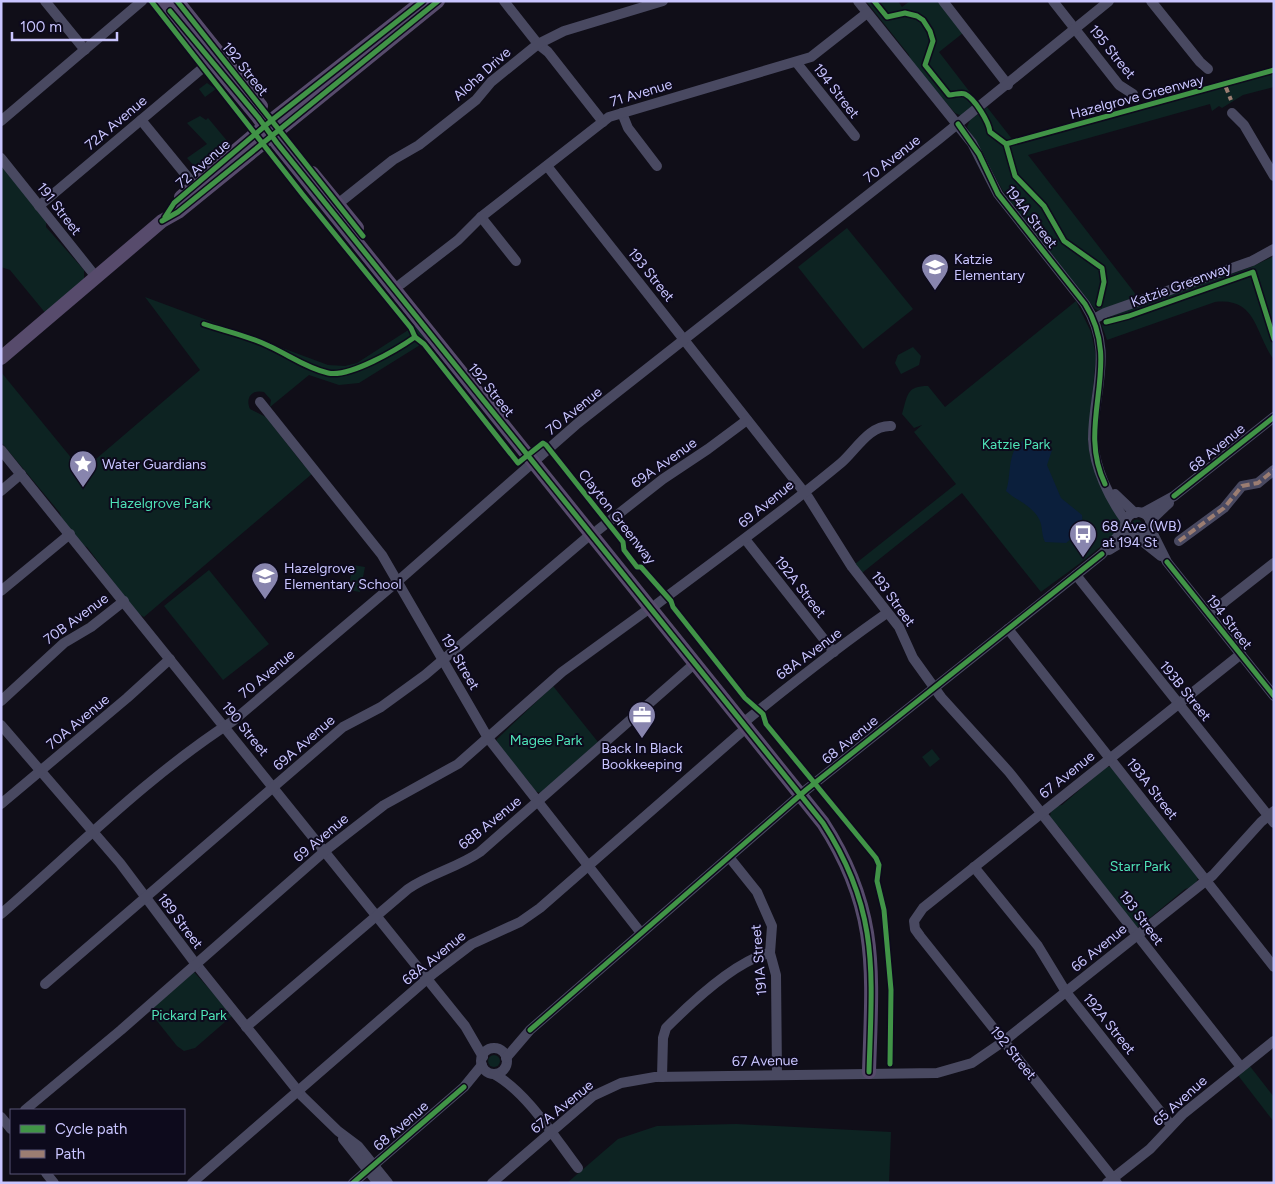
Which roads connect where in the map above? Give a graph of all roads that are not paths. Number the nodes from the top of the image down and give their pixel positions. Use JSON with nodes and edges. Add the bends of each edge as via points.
{"nodes":[{"id":1,"x":45,"y":1,"type":"edge"},
{"id":2,"x":142,"y":1,"type":"edge"},
{"id":3,"x":162,"y":1,"type":"edge"},
{"id":4,"x":177,"y":1,"type":"edge"},
{"id":5,"x":422,"y":1,"type":"edge"},
{"id":6,"x":431,"y":1,"type":"edge"},
{"id":7,"x":438,"y":1,"type":"edge"},
{"id":8,"x":504,"y":1,"type":"edge"},
{"id":9,"x":663,"y":1,"type":"edge"},
{"id":10,"x":858,"y":1,"type":"edge"},
{"id":11,"x":943,"y":1,"type":"edge"},
{"id":12,"x":1053,"y":1,"type":"edge"},
{"id":13,"x":1109,"y":1,"type":"edge"},
{"id":14,"x":1151,"y":1,"type":"edge"},
{"id":15,"x":640,"y":5,"type":"edge"},
{"id":16,"x":867,"y":13,"type":"junction"},
{"id":17,"x":406,"y":26,"type":"junction"},
{"id":18,"x":1076,"y":28,"type":"junction"},
{"id":19,"x":538,"y":44,"type":"junction"},
{"id":20,"x":84,"y":50,"type":"junction"},
{"id":21,"x":211,"y":61,"type":"junction"},
{"id":22,"x":796,"y":62,"type":"junction"},
{"id":23,"x":1208,"y":69,"type":"dead end"},
{"id":24,"x":1008,"y":84,"type":"junction"},
{"id":25,"x":1133,"y":94,"type":"dead end"},
{"id":26,"x":622,"y":113,"type":"junction"},
{"id":27,"x":1232,"y":113,"type":"dead end"},
{"id":28,"x":141,"y":120,"type":"junction"},
{"id":29,"x":1,"y":121,"type":"edge"},
{"id":30,"x":603,"y":122,"type":"junction"},
{"id":31,"x":958,"y":124,"type":"junction"},
{"id":32,"x":271,"y":128,"type":"junction"},
{"id":33,"x":855,"y":136,"type":"dead end"},
{"id":34,"x":1,"y":158,"type":"edge"},
{"id":35,"x":547,"y":166,"type":"junction"},
{"id":36,"x":656,"y":166,"type":"dead end"},
{"id":37,"x":1274,"y":176,"type":"edge"},
{"id":38,"x":195,"y":186,"type":"junction"},
{"id":39,"x":339,"y":203,"type":"junction"},
{"id":40,"x":39,"y":206,"type":"junction"},
{"id":41,"x":481,"y":217,"type":"junction"},
{"id":42,"x":162,"y":221,"type":"junction"},
{"id":43,"x":1274,"y":249,"type":"edge"},
{"id":44,"x":516,"y":261,"type":"dead end"},
{"id":45,"x":96,"y":277,"type":"junction"},
{"id":46,"x":401,"y":284,"type":"junction"},
{"id":47,"x":1094,"y":319,"type":"junction"},
{"id":48,"x":685,"y":340,"type":"junction"},
{"id":49,"x":1,"y":358,"type":"edge"},
{"id":50,"x":260,"y":402,"type":"dead end"},
{"id":51,"x":1274,"y":417,"type":"edge"},
{"id":52,"x":747,"y":420,"type":"junction"},
{"id":53,"x":891,"y":426,"type":"dead end"},
{"id":54,"x":1,"y":450,"type":"edge"},
{"id":55,"x":537,"y":460,"type":"junction"},
{"id":56,"x":1274,"y":470,"type":"edge"},
{"id":57,"x":21,"y":474,"type":"junction"},
{"id":58,"x":1106,"y":484,"type":"junction"},
{"id":59,"x":1,"y":490,"type":"edge"},
{"id":60,"x":803,"y":492,"type":"junction"},
{"id":61,"x":1174,"y":496,"type":"junction"},
{"id":62,"x":1139,"y":513,"type":"junction"},
{"id":63,"x":1150,"y":524,"type":"junction"},
{"id":64,"x":1130,"y":531,"type":"junction"},
{"id":65,"x":594,"y":532,"type":"junction"},
{"id":66,"x":70,"y":534,"type":"junction"},
{"id":67,"x":745,"y":539,"type":"junction"},
{"id":68,"x":1180,"y":541,"type":"dead end"},
{"id":69,"x":1167,"y":562,"type":"junction"},
{"id":70,"x":1274,"y":563,"type":"edge"},
{"id":71,"x":1076,"y":575,"type":"junction"},
{"id":72,"x":398,"y":581,"type":"junction"},
{"id":73,"x":1,"y":591,"type":"edge"},
{"id":74,"x":124,"y":601,"type":"junction"},
{"id":75,"x":653,"y":606,"type":"junction"},
{"id":76,"x":887,"y":613,"type":"junction"},
{"id":77,"x":1209,"y":614,"type":"junction"},
{"id":78,"x":1008,"y":629,"type":"junction"},
{"id":79,"x":834,"y":652,"type":"junction"},
{"id":80,"x":1241,"y":654,"type":"junction"},
{"id":81,"x":170,"y":659,"type":"junction"},
{"id":82,"x":443,"y":661,"type":"junction"},
{"id":83,"x":700,"y":664,"type":"junction"},
{"id":84,"x":934,"y":687,"type":"junction"},
{"id":85,"x":1272,"y":689,"type":"edge"},
{"id":86,"x":1,"y":701,"type":"edge"},
{"id":87,"x":1178,"y":704,"type":"junction"},
{"id":88,"x":747,"y":723,"type":"junction"},
{"id":89,"x":1,"y":725,"type":"edge"},
{"id":90,"x":225,"y":726,"type":"junction"},
{"id":91,"x":488,"y":738,"type":"junction"},
{"id":92,"x":1110,"y":758,"type":"junction"},
{"id":93,"x":41,"y":770,"type":"junction"},
{"id":94,"x":274,"y":787,"type":"junction"},
{"id":95,"x":803,"y":792,"type":"junction"},
{"id":96,"x":537,"y":802,"type":"junction"},
{"id":97,"x":1,"y":804,"type":"edge"},
{"id":98,"x":1042,"y":814,"type":"junction"},
{"id":99,"x":1272,"y":817,"type":"edge"},
{"id":100,"x":94,"y":833,"type":"junction"},
{"id":101,"x":326,"y":850,"type":"junction"},
{"id":102,"x":729,"y":856,"type":"junction"},
{"id":103,"x":587,"y":865,"type":"junction"},
{"id":104,"x":974,"y":866,"type":"junction"},
{"id":105,"x":1206,"y":880,"type":"junction"},
{"id":106,"x":146,"y":898,"type":"junction"},
{"id":107,"x":1,"y":914,"type":"edge"},
{"id":108,"x":376,"y":915,"type":"junction"},
{"id":109,"x":914,"y":921,"type":"joint"},
{"id":110,"x":641,"y":932,"type":"junction"},
{"id":111,"x":1136,"y":936,"type":"junction"},
{"id":112,"x":770,"y":953,"type":"junction"},
{"id":113,"x":195,"y":963,"type":"junction"},
{"id":114,"x":1274,"y":967,"type":"edge"},
{"id":115,"x":428,"y":979,"type":"junction"},
{"id":116,"x":45,"y":984,"type":"dead end"},
{"id":117,"x":1066,"y":992,"type":"junction"},
{"id":118,"x":465,"y":1026,"type":"junction"},
{"id":119,"x":246,"y":1027,"type":"junction"},
{"id":120,"x":1004,"y":1041,"type":"junction"},
{"id":121,"x":1274,"y":1041,"type":"edge"},
{"id":122,"x":501,"y":1055,"type":"junction"},
{"id":123,"x":487,"y":1067,"type":"junction"},
{"id":124,"x":1241,"y":1067,"type":"junction"},
{"id":125,"x":874,"y":1072,"type":"junction"},
{"id":126,"x":777,"y":1074,"type":"junction"},
{"id":127,"x":662,"y":1077,"type":"junction"},
{"id":128,"x":298,"y":1091,"type":"junction"},
{"id":129,"x":522,"y":1097,"type":"junction"},
{"id":130,"x":26,"y":1109,"type":"edge"},
{"id":131,"x":1171,"y":1124,"type":"junction"},
{"id":132,"x":550,"y":1133,"type":"junction"},
{"id":133,"x":371,"y":1167,"type":"junction"},
{"id":134,"x":578,"y":1168,"type":"dead end"},
{"id":135,"x":1113,"y":1181,"type":"edge"},
{"id":136,"x":192,"y":1183,"type":"edge"},
{"id":137,"x":353,"y":1183,"type":"edge"},
{"id":138,"x":378,"y":1183,"type":"edge"},
{"id":139,"x":388,"y":1183,"type":"edge"},
{"id":140,"x":492,"y":1183,"type":"edge"}],
"edges":[{"from":1,"to":20,"type":"street"},
{"from":2,"to":20,"type":"street"},
{"from":3,"to":21,"type":"main road","name":"192 Street"},
{"from":4,"to":32,"type":"main road","name":"192 Street"},
{"from":5,"to":32,"type":"main road","name":"72 Avenue"},
{"from":6,"to":17,"type":"main road"},
{"from":7,"to":17,"type":"main road","name":"72 Avenue"},
{"from":8,"to":19,"type":"street"},
{"from":9,"to":15,"type":"street","name":"Aloha Drive"},
{"from":10,"to":16,"type":"street","name":"194A Street"},
{"from":11,"to":24,"type":"street"},
{"from":12,"to":18,"type":"street","name":"195 Street"},
{"from":13,"to":18,"type":"street","name":"70 Avenue"},
{"from":14,"to":23,"type":"street"},
{"from":15,"to":19,"type":"street","name":"Aloha Drive","via":[[564,31]]},
{"from":16,"to":22,"type":"street","name":"71 Avenue","via":[[816,54]]},
{"from":16,"to":31,"type":"street","name":"194A Street"},
{"from":17,"to":32,"type":"main road","name":"72 Avenue"},
{"from":18,"to":24,"type":"street","name":"70 Avenue"},
{"from":18,"to":25,"type":"street","name":"195 Street","via":[[1119,85]]},
{"from":19,"to":30,"type":"street","via":[[548,52]]},
{"from":19,"to":39,"type":"street","name":"Aloha Drive","via":[[491,82],[476,100]]},
{"from":20,"to":29,"type":"street"},
{"from":21,"to":28,"type":"street","name":"72A Avenue"},
{"from":21,"to":32,"type":"main road","name":"192 Street"},
{"from":22,"to":26,"type":"street","name":"71 Avenue"},
{"from":22,"to":33,"type":"street","name":"194 Street"},
{"from":24,"to":31,"type":"street","name":"70 Avenue"},
{"from":26,"to":30,"type":"street","name":"71 Avenue"},
{"from":26,"to":36,"type":"street","via":[[628,128]]},
{"from":27,"to":37,"type":"street","via":[[1244,125]]},
{"from":28,"to":38,"type":"street"},
{"from":28,"to":40,"type":"street","name":"72A Avenue"},
{"from":30,"to":35,"type":"street","name":"71 Avenue"},
{"from":31,"to":47,"type":"street","name":"194A Street","via":[[979,154],[998,194]]},
{"from":31,"to":48,"type":"street","name":"70 Avenue"},
{"from":32,"to":38,"type":"main road","name":"72 Avenue"},
{"from":32,"to":39,"type":"main road","name":"192 Street"},
{"from":32,"to":42,"type":"main road","name":"72 Avenue","via":[[178,212]]},
{"from":32,"to":55,"type":"main road","name":"192 Street"},
{"from":34,"to":40,"type":"street","name":"191 Street"},
{"from":35,"to":41,"type":"street","name":"71 Avenue"},
{"from":35,"to":48,"type":"street","name":"193 Street"},
{"from":38,"to":42,"type":"main road","name":"72 Avenue","via":[[174,203]]},
{"from":39,"to":46,"type":"main road","name":"192 Street"},
{"from":40,"to":45,"type":"street","name":"191 Street"},
{"from":41,"to":44,"type":"street"},
{"from":41,"to":46,"type":"street","name":"71 Avenue","via":[[458,240]]},
{"from":42,"to":45,"type":"main road","name":"72 Avenue"},
{"from":43,"to":47,"type":"street","via":[[1249,262]]},
{"from":45,"to":49,"type":"main road","name":"72 Avenue"},
{"from":46,"to":55,"type":"main road","name":"192 Street"},
{"from":47,"to":58,"type":"street","name":"194 Street","via":[[1102,360],[1094,450]]},
{"from":48,"to":52,"type":"street","name":"193 Street"},
{"from":48,"to":55,"type":"street","name":"70 Avenue","via":[[578,423]]},
{"from":50,"to":72,"type":"street","name":"191 Street","via":[[373,543]]},
{"from":51,"to":61,"type":"street","name":"68 Avenue"},
{"from":52,"to":60,"type":"street","name":"193 Street"},
{"from":52,"to":65,"type":"street","name":"69A Avenue"},
{"from":53,"to":60,"type":"street","name":"69 Avenue","via":[[882,426],[862,441],[842,462]]},
{"from":54,"to":57,"type":"street","name":"190 Street"},
{"from":55,"to":65,"type":"main road","name":"192 Street"},
{"from":55,"to":72,"type":"street","name":"70 Avenue"},
{"from":56,"to":68,"type":"street","via":[[1258,483],[1242,486],[1224,508]]},
{"from":57,"to":59,"type":"street"},
{"from":57,"to":66,"type":"street","name":"190 Street"},
{"from":58,"to":62,"type":"street","name":"194 Street"},
{"from":58,"to":64,"type":"street","name":"194 Street"},
{"from":60,"to":67,"type":"street","name":"69 Avenue"},
{"from":60,"to":76,"type":"street","name":"193 Street","via":[[852,567]]},
{"from":61,"to":62,"type":"street","name":"68 Avenue"},
{"from":61,"to":63,"type":"street","name":"68 Avenue"},
{"from":62,"to":63,"type":"street","name":"194 Street"},
{"from":62,"to":64,"type":"street","name":"68 Avenue"},
{"from":63,"to":64,"type":"street","name":"68 Avenue","via":[[1146,534]]},
{"from":63,"to":69,"type":"street","name":"194 Street"},
{"from":64,"to":69,"type":"street","name":"194 Street"},
{"from":64,"to":71,"type":"street","name":"68 Avenue"},
{"from":65,"to":75,"type":"main road","name":"192 Street"},
{"from":65,"to":75,"type":"main road","name":"192 Street","via":[[600,546]]},
{"from":65,"to":82,"type":"street","name":"69A Avenue"},
{"from":66,"to":73,"type":"street"},
{"from":66,"to":74,"type":"street","name":"190 Street"},
{"from":67,"to":75,"type":"street","name":"69 Avenue"},
{"from":67,"to":79,"type":"street","name":"192A Street"},
{"from":69,"to":77,"type":"street","name":"194 Street"},
{"from":70,"to":77,"type":"street"},
{"from":71,"to":78,"type":"street","name":"68 Avenue"},
{"from":71,"to":87,"type":"street","name":"193B Street"},
{"from":72,"to":82,"type":"street","name":"191 Street"},
{"from":72,"to":90,"type":"street","name":"70 Avenue"},
{"from":74,"to":81,"type":"street","name":"190 Street"},
{"from":74,"to":86,"type":"street","name":"70B Avenue","via":[[64,643]]},
{"from":75,"to":83,"type":"main road","name":"192 Street"},
{"from":75,"to":91,"type":"street","name":"69 Avenue","via":[[574,662]]},
{"from":76,"to":79,"type":"street","name":"68A Avenue"},
{"from":76,"to":84,"type":"street","name":"193 Street","via":[[899,627],[917,664]]},
{"from":77,"to":80,"type":"street","name":"194 Street"},
{"from":78,"to":84,"type":"street","name":"68 Avenue"},
{"from":78,"to":92,"type":"street","name":"193A Street"},
{"from":79,"to":88,"type":"street","name":"68A Avenue"},
{"from":80,"to":85,"type":"street","name":"194 Street"},
{"from":80,"to":87,"type":"street","name":"67 Avenue"},
{"from":81,"to":90,"type":"street","name":"190 Street"},
{"from":81,"to":93,"type":"street","name":"70A Avenue"},
{"from":82,"to":91,"type":"street","name":"191 Street"},
{"from":82,"to":94,"type":"street","name":"69A Avenue","via":[[381,707],[343,726]]},
{"from":83,"to":88,"type":"main road","name":"192 Street"},
{"from":83,"to":96,"type":"street","name":"68B Avenue"},
{"from":84,"to":95,"type":"street","name":"68 Avenue"},
{"from":84,"to":98,"type":"street","name":"193 Street"},
{"from":87,"to":92,"type":"street","name":"67 Avenue"},
{"from":87,"to":99,"type":"street","name":"193B Street"},
{"from":88,"to":95,"type":"main road","name":"192 Street"},
{"from":88,"to":103,"type":"street","name":"68A Avenue"},
{"from":89,"to":93,"type":"street","name":"189 Street"},
{"from":90,"to":94,"type":"street","name":"190 Street"},
{"from":90,"to":100,"type":"street","name":"70 Avenue","via":[[187,752]]},
{"from":91,"to":96,"type":"street","name":"191 Street"},
{"from":91,"to":101,"type":"street","name":"69 Avenue","via":[[458,764],[384,805]]},
{"from":92,"to":98,"type":"street","name":"67 Avenue"},
{"from":92,"to":105,"type":"street","name":"193A Street"},
{"from":93,"to":97,"type":"street","name":"70A Avenue"},
{"from":93,"to":100,"type":"street","name":"189 Street"},
{"from":94,"to":101,"type":"street","name":"190 Street"},
{"from":94,"to":106,"type":"street","name":"69A Avenue"},
{"from":95,"to":102,"type":"street","name":"68 Avenue"},
{"from":95,"to":125,"type":"main road","name":"192 Street","via":[[844,859],[864,912],[871,970]]},
{"from":96,"to":103,"type":"street","name":"191 Street"},
{"from":96,"to":108,"type":"street","name":"68B Avenue","via":[[470,859],[423,879]]},
{"from":98,"to":104,"type":"street","name":"67 Avenue"},
{"from":98,"to":111,"type":"street","name":"193 Street"},
{"from":99,"to":105,"type":"street","name":"66 Avenue"},
{"from":100,"to":106,"type":"street","name":"189 Street"},
{"from":100,"to":107,"type":"street","name":"70 Avenue"},
{"from":101,"to":108,"type":"street","name":"190 Street"},
{"from":101,"to":113,"type":"street","name":"69 Avenue"},
{"from":102,"to":110,"type":"street","name":"68 Avenue"},
{"from":102,"to":112,"type":"street","name":"191A Street","via":[[757,892],[768,913],[772,932]]},
{"from":103,"to":110,"type":"street","name":"191 Street"},
{"from":103,"to":115,"type":"street","name":"68A Avenue","via":[[540,908],[520,922],[472,944]]},
{"from":104,"to":109,"type":"street","name":"67 Avenue","via":[[923,908]]},
{"from":104,"to":117,"type":"street","name":"192A Street","via":[[1038,946]]},
{"from":105,"to":111,"type":"street","name":"66 Avenue"},
{"from":105,"to":114,"type":"street","name":"193A Street"},
{"from":106,"to":113,"type":"street","name":"189 Street"},
{"from":106,"to":116,"type":"street","name":"69A Avenue"},
{"from":108,"to":115,"type":"street","name":"190 Street"},
{"from":108,"to":119,"type":"street","name":"68B Avenue"},
{"from":109,"to":120,"type":"street","name":"192 Street","via":[[920,936]]},
{"from":110,"to":122,"type":"street","name":"68 Avenue"},
{"from":111,"to":117,"type":"street","name":"66 Avenue"},
{"from":111,"to":124,"type":"street","name":"193 Street"},
{"from":112,"to":126,"type":"street","name":"191A Street","via":[[776,975]]},
{"from":112,"to":127,"type":"street","via":[[759,955],[734,969],[666,1028]]},
{"from":113,"to":119,"type":"street","name":"189 Street"},
{"from":113,"to":130,"type":"street","name":"69 Avenue"},
{"from":115,"to":118,"type":"street","name":"190 Street"},
{"from":115,"to":128,"type":"street","name":"68A Avenue"},
{"from":117,"to":120,"type":"street","name":"66 Avenue"},
{"from":117,"to":131,"type":"street","name":"192A Street"},
{"from":118,"to":122,"type":"street","name":"190 Street"},
{"from":118,"to":123,"type":"street","name":"190 Street"},
{"from":119,"to":128,"type":"street","name":"189 Street"},
{"from":120,"to":125,"type":"street","name":"67 Avenue","via":[[972,1063],[954,1070],[937,1073]]},
{"from":120,"to":135,"type":"street","name":"192 Street"},
{"from":121,"to":124,"type":"street","name":"65 Avenue"},
{"from":122,"to":123,"type":"street"},
{"from":122,"to":123,"type":"street","via":[[502,1072]]},
{"from":122,"to":129,"type":"street","name":"190 Street"},
{"from":123,"to":129,"type":"street","name":"190 Street"},
{"from":123,"to":133,"type":"street","name":"68 Avenue"},
{"from":124,"to":131,"type":"street","name":"65 Avenue"},
{"from":125,"to":126,"type":"street","name":"67 Avenue"},
{"from":126,"to":127,"type":"street","name":"67 Avenue"},
{"from":127,"to":132,"type":"street","name":"67A Avenue","via":[[634,1080],[606,1089],[584,1103]]},
{"from":128,"to":133,"type":"street","name":"189 Street","via":[[358,1146]]},
{"from":128,"to":136,"type":"street","name":"68A Avenue"},
{"from":129,"to":132,"type":"street","name":"190 Street"},
{"from":131,"to":135,"type":"street","name":"65 Avenue","via":[[1150,1149]]},
{"from":132,"to":134,"type":"street","name":"190 Street"},
{"from":132,"to":140,"type":"street","name":"67A Avenue"},
{"from":133,"to":137,"type":"street","name":"68 Avenue"},
{"from":133,"to":138,"type":"street","name":"189 Street"},
{"from":133,"to":139,"type":"street","name":"189 Street"}]}
